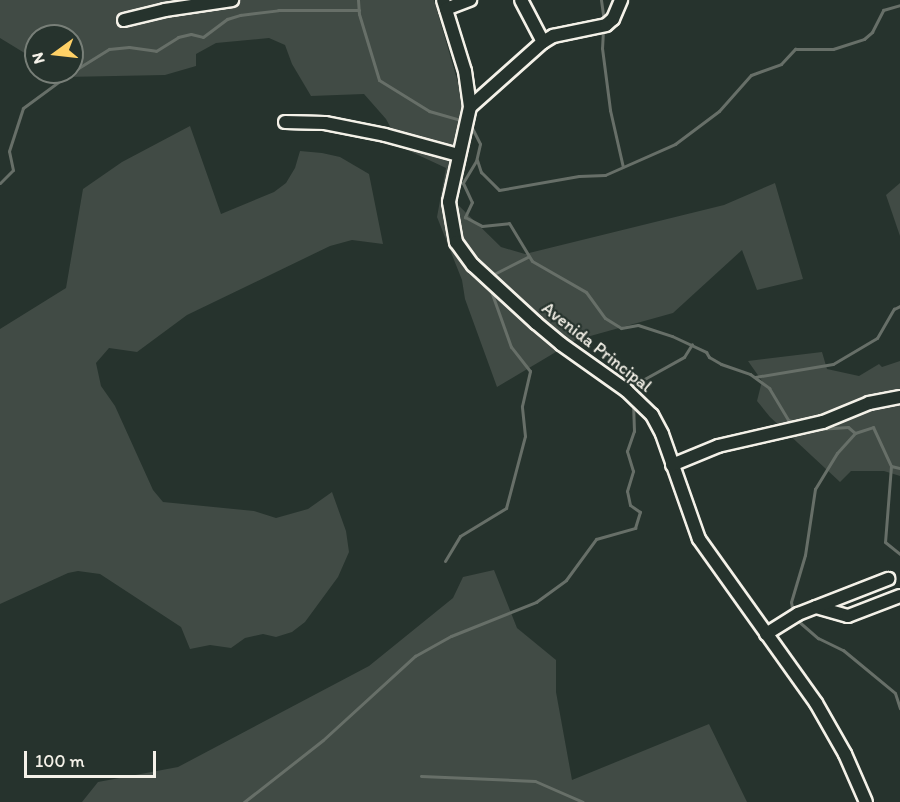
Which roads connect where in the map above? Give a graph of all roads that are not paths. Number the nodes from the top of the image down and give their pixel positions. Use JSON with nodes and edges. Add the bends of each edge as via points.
{"nodes":[{"id":1,"x":232,"y":0,"type":"edge"},
{"id":2,"x":470,"y":0,"type":"edge"},
{"id":3,"x":520,"y":0,"type":"edge"},
{"id":4,"x":621,"y":0,"type":"edge"},
{"id":5,"x":445,"y":4,"type":"edge"},
{"id":6,"x":124,"y":20,"type":"dead end"},
{"id":7,"x":543,"y":42,"type":"junction"},
{"id":8,"x":470,"y":107,"type":"junction"},
{"id":9,"x":285,"y":122,"type":"dead end"},
{"id":10,"x":458,"y":155,"type":"junction"},
{"id":11,"x":900,"y":397,"type":"edge"},
{"id":12,"x":672,"y":465,"type":"junction"},
{"id":13,"x":888,"y":579,"type":"dead end"},
{"id":14,"x":900,"y":596,"type":"edge"},
{"id":15,"x":816,"y":607,"type":"junction"},
{"id":16,"x":766,"y":634,"type":"junction"},
{"id":17,"x":866,"y":802,"type":"edge"}],
"edges":[{"from":1,"to":6,"type":"street"},
{"from":2,"to":5,"type":"street"},
{"from":3,"to":7,"type":"street"},
{"from":4,"to":7,"type":"street","via":[[606,25],[553,36]]},
{"from":5,"to":8,"type":"street","via":[[465,71]]},
{"from":7,"to":8,"type":"street"},
{"from":8,"to":10,"type":"street","name":"Avenida Principal"},
{"from":9,"to":10,"type":"street","via":[[325,123]]},
{"from":10,"to":12,"type":"street","name":"Avenida Principal","via":[[449,210],[454,236],[464,254],[561,345],[640,402],[659,426]]},
{"from":11,"to":12,"type":"street","via":[[869,403],[823,422],[718,446]]},
{"from":12,"to":16,"type":"street","name":"Avenida Principal","via":[[699,539]]},
{"from":13,"to":15,"type":"street"},
{"from":14,"to":15,"type":"street","via":[[848,616]]},
{"from":15,"to":16,"type":"street"},
{"from":16,"to":17,"type":"street","name":"Avenida Principal","via":[[834,733]]}]}
